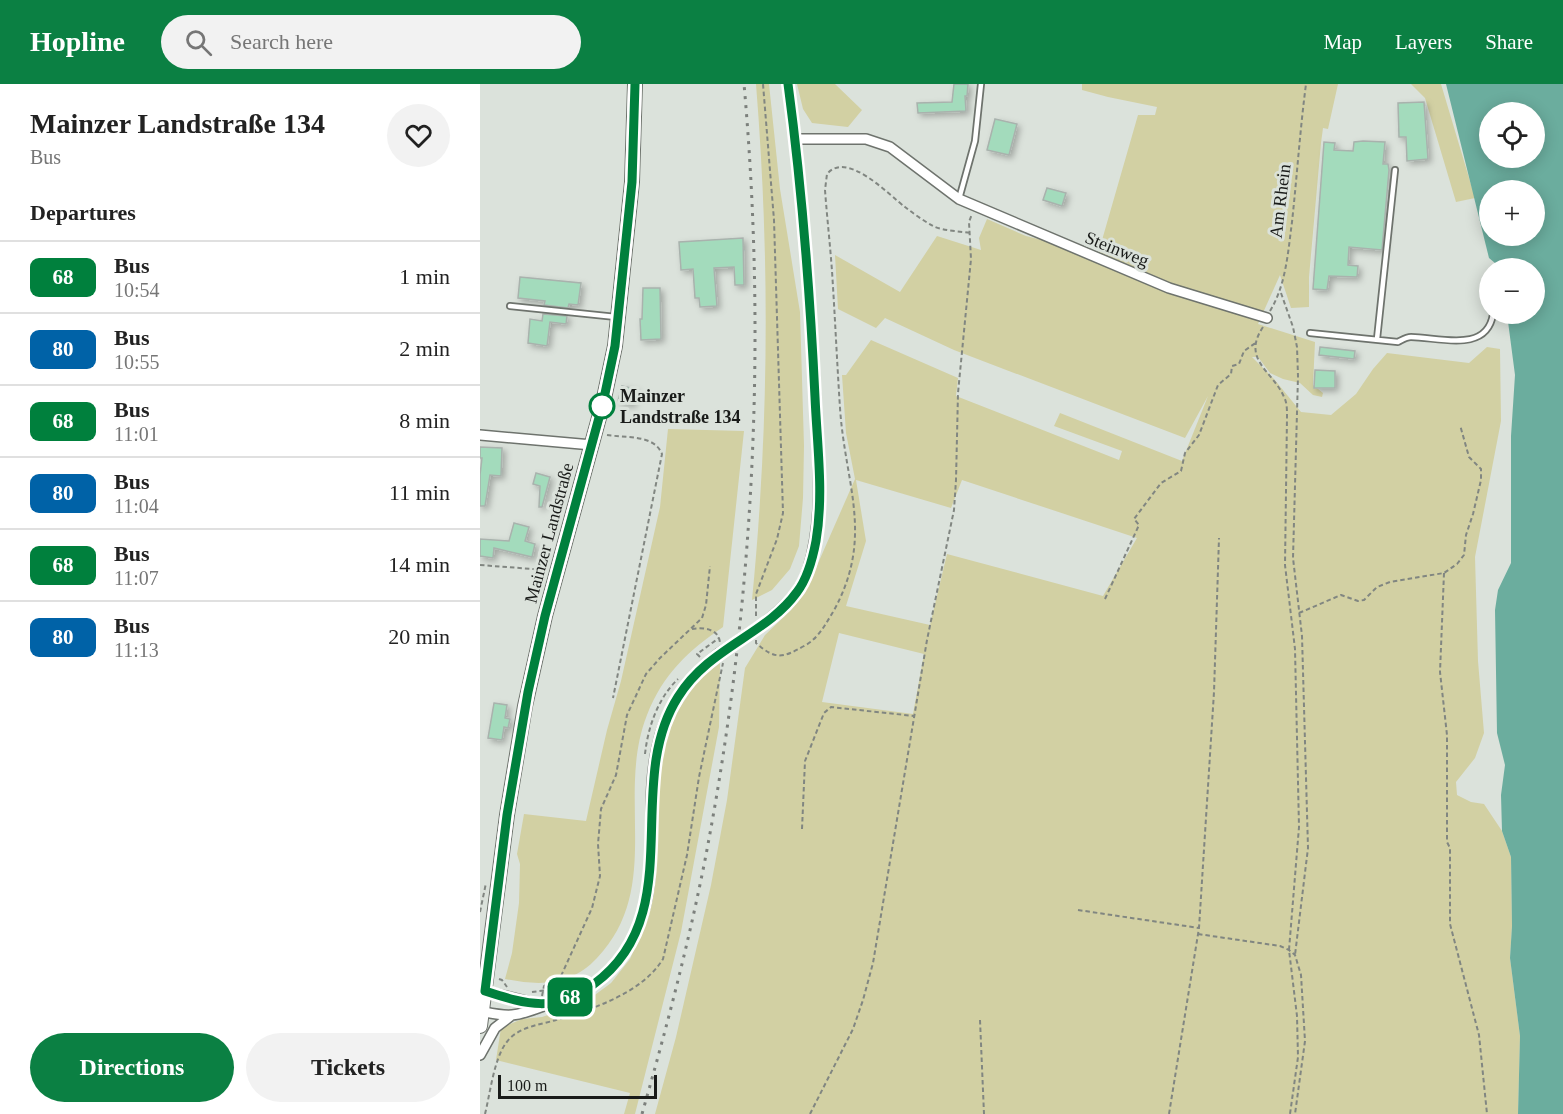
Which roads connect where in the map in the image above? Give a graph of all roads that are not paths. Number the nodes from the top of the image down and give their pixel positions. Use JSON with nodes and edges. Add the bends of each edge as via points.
{"nodes":[{"id":1,"x":635,"y":84,"type":"edge"},
{"id":2,"x":788,"y":84,"type":"edge"},
{"id":3,"x":981,"y":84,"type":"edge"},
{"id":4,"x":795,"y":139,"type":"junction"},
{"id":5,"x":1395,"y":170,"type":"dead end"},
{"id":6,"x":959,"y":199,"type":"junction"},
{"id":7,"x":510,"y":306,"type":"dead end"},
{"id":8,"x":618,"y":317,"type":"junction"},
{"id":9,"x":1267,"y":318,"type":"road end"},
{"id":10,"x":1491,"y":324,"type":"edge"},
{"id":11,"x":1310,"y":333,"type":"dead end"},
{"id":12,"x":1377,"y":339,"type":"junction"},
{"id":13,"x":480,"y":435,"type":"edge"},
{"id":14,"x":594,"y":438,"type":"junction"},
{"id":15,"x":485,"y":954,"type":"edge"},
{"id":16,"x":483,"y":991,"type":"edge"},
{"id":17,"x":542,"y":1005,"type":"junction"},
{"id":18,"x":481,"y":1011,"type":"edge"},
{"id":19,"x":512,"y":1015,"type":"junction"},
{"id":20,"x":480,"y":1026,"type":"edge"},
{"id":21,"x":480,"y":1055,"type":"edge"}],
"edges":[{"from":1,"to":8,"type":"main road","name":"Mainzer Landstraße","via":[[632,182]]},
{"from":2,"to":4,"type":"street"},
{"from":3,"to":6,"type":"lane","via":[[975,141]]},
{"from":4,"to":6,"type":"street","name":"Steinweg","via":[[866,139],[890,147]]},
{"from":4,"to":17,"type":"street","bridge":true,"via":[[813,339],[819,494],[816,541],[808,571],[799,591],[785,606],[717,650],[676,699],[662,728],[653,771],[649,886],[631,942],[612,970],[585,990]]},
{"from":5,"to":12,"type":"lane"},
{"from":6,"to":9,"type":"street","name":"Steinweg","via":[[1169,288]]},
{"from":7,"to":8,"type":"lane"},
{"from":8,"to":14,"type":"main road","name":"Mainzer Landstraße"},
{"from":10,"to":12,"type":"lane","via":[[1476,338],[1458,342],[1408,337],[1398,342]]},
{"from":11,"to":12,"type":"lane"},
{"from":13,"to":14,"type":"street"},
{"from":14,"to":15,"type":"main road","name":"Mainzer Landstraße","via":[[545,616],[526,704]]},
{"from":15,"to":16,"type":"main road","name":"Mainzer Landstraße"},
{"from":16,"to":17,"type":"street"},
{"from":16,"to":18,"type":"main road","name":"Mainzer Landstraße"},
{"from":17,"to":19,"type":"street"},
{"from":18,"to":19,"type":"street"},
{"from":18,"to":20,"type":"main road","name":"Mainzer Landstraße"},
{"from":19,"to":21,"type":"street","via":[[495,1028]]}]}
